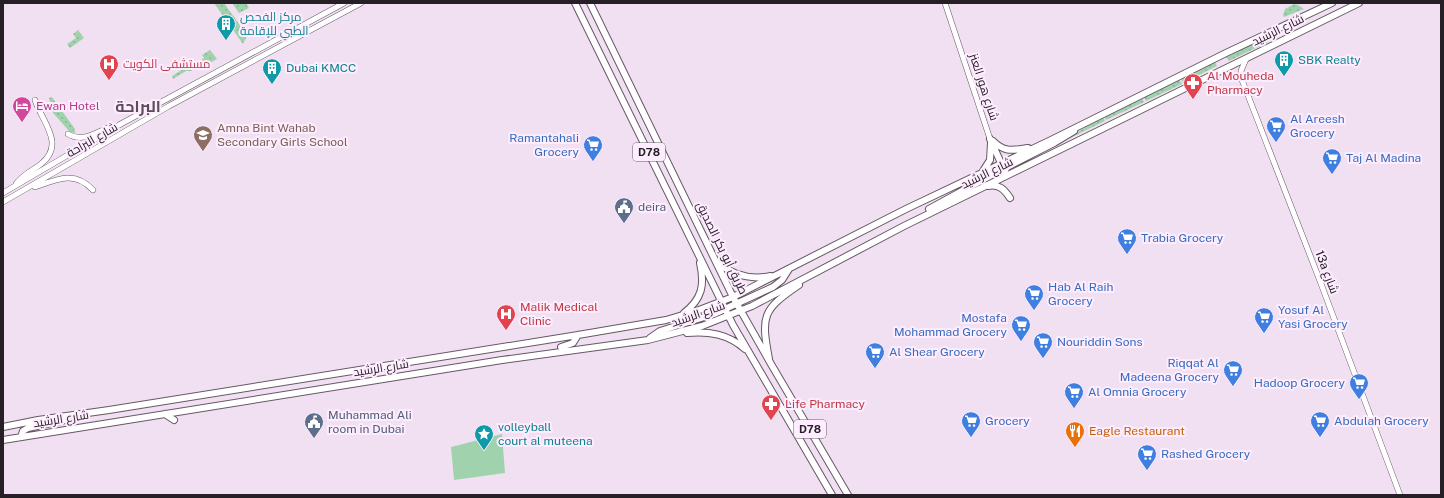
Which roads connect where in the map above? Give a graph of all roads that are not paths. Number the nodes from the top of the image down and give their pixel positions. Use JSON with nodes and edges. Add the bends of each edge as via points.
{"nodes":[{"id":1,"x":344,"y":3,"type":"edge"},
{"id":2,"x":360,"y":3,"type":"edge"},
{"id":3,"x":575,"y":3,"type":"edge"},
{"id":4,"x":590,"y":3,"type":"edge"},
{"id":5,"x":945,"y":3,"type":"edge"},
{"id":6,"x":1332,"y":3,"type":"edge"},
{"id":7,"x":1359,"y":3,"type":"edge"},
{"id":8,"x":1247,"y":57,"type":"junction"},
{"id":9,"x":35,"y":100,"type":"dead end"},
{"id":10,"x":1082,"y":123,"type":"junction"},
{"id":11,"x":119,"y":125,"type":"junction"},
{"id":12,"x":68,"y":134,"type":"dead end"},
{"id":13,"x":990,"y":139,"type":"junction"},
{"id":14,"x":1036,"y":146,"type":"junction"},
{"id":15,"x":1000,"y":165,"type":"junction"},
{"id":16,"x":980,"y":174,"type":"junction"},
{"id":17,"x":1003,"y":177,"type":"junction"},
{"id":18,"x":15,"y":186,"type":"junction"},
{"id":19,"x":24,"y":190,"type":"junction"},
{"id":20,"x":93,"y":190,"type":"dead end"},
{"id":21,"x":3,"y":193,"type":"edge"},
{"id":22,"x":966,"y":195,"type":"junction"},
{"id":23,"x":1010,"y":198,"type":"dead end"},
{"id":24,"x":3,"y":202,"type":"edge"},
{"id":25,"x":904,"y":226,"type":"junction"},
{"id":26,"x":697,"y":252,"type":"junction"},
{"id":27,"x":715,"y":261,"type":"junction"},
{"id":28,"x":825,"y":267,"type":"junction"},
{"id":29,"x":789,"y":269,"type":"junction"},
{"id":30,"x":778,"y":275,"type":"junction"},
{"id":31,"x":733,"y":297,"type":"junction"},
{"id":32,"x":722,"y":302,"type":"junction"},
{"id":33,"x":737,"y":304,"type":"junction"},
{"id":34,"x":725,"y":309,"type":"junction"},
{"id":35,"x":741,"y":311,"type":"junction"},
{"id":36,"x":728,"y":316,"type":"junction"},
{"id":37,"x":677,"y":317,"type":"junction"},
{"id":38,"x":578,"y":335,"type":"junction"},
{"id":39,"x":672,"y":335,"type":"junction"},
{"id":40,"x":648,"y":340,"type":"junction"},
{"id":41,"x":748,"y":351,"type":"junction"},
{"id":42,"x":502,"y":360,"type":"junction"},
{"id":43,"x":770,"y":364,"type":"junction"},
{"id":44,"x":165,"y":414,"type":"junction"},
{"id":45,"x":71,"y":415,"type":"junction"},
{"id":46,"x":174,"y":420,"type":"dead end"},
{"id":47,"x":3,"y":427,"type":"edge"},
{"id":48,"x":21,"y":437,"type":"junction"},
{"id":49,"x":3,"y":440,"type":"edge"},
{"id":50,"x":832,"y":495,"type":"edge"},
{"id":51,"x":848,"y":495,"type":"edge"},
{"id":52,"x":1400,"y":495,"type":"edge"}],
"edges":[{"from":1,"to":11,"type":"street","name":"شارع البراحة"},
{"from":2,"to":19,"type":"street","name":"شارع البراحة","via":[[169,106]]},
{"from":3,"to":26,"type":"main road","name":"طريق أبو بكر الصديق","number":"D78"},
{"from":4,"to":27,"type":"main road","name":"طريق أبو بكر الصديق","number":"D78"},
{"from":5,"to":13,"type":"street","name":"شارع هور العنز"},
{"from":6,"to":10,"type":"main road","name":"شارع الرشيد"},
{"from":7,"to":8,"type":"main road","name":"شارع الرشيد"},
{"from":8,"to":17,"type":"main road","name":"شارع الرشيد"},
{"from":8,"to":52,"type":"street","name":"13a شارع","via":[[1242,66],[1242,80]]},
{"from":9,"to":18,"type":"street","via":[[51,133],[51,149],[48,157],[23,176]]},
{"from":10,"to":14,"type":"main road","name":"شارع الرشيد"},
{"from":10,"to":17,"type":"main road","via":[[1062,139],[1007,167]]},
{"from":11,"to":12,"type":"street","via":[[85,138],[76,138]]},
{"from":11,"to":18,"type":"street","name":"شارع البراحة"},
{"from":13,"to":14,"type":"main road","via":[[1006,150]]},
{"from":13,"to":15,"type":"main road"},
{"from":13,"to":16,"type":"main road","via":[[990,160]]},
{"from":14,"to":15,"type":"main road","name":"شارع الرشيد"},
{"from":15,"to":16,"type":"main road","name":"شارع الرشيد"},
{"from":15,"to":17,"type":"street"},
{"from":15,"to":25,"type":"main road","via":[[994,174]]},
{"from":16,"to":29,"type":"main road","name":"شارع الرشيد"},
{"from":17,"to":22,"type":"main road","name":"شارع الرشيد"},
{"from":18,"to":21,"type":"street","name":"شارع البراحة"},
{"from":19,"to":20,"type":"street","via":[[67,178],[83,182]]},
{"from":19,"to":24,"type":"street","name":"شارع البراحة"},
{"from":22,"to":23,"type":"main road","via":[[995,186],[1005,190]]},
{"from":22,"to":25,"type":"main road","name":"شارع الرشيد"},
{"from":25,"to":28,"type":"main road","name":"شارع الرشيد"},
{"from":26,"to":32,"type":"main road","name":"طريق أبو بكر الصديق","number":"D78"},
{"from":26,"to":37,"type":"main road","via":[[703,279],[700,296],[690,309]]},
{"from":27,"to":30,"type":"main road","via":[[740,275],[759,278]]},
{"from":27,"to":31,"type":"main road","name":"طريق أبو بكر الصديق","number":"D78"},
{"from":28,"to":35,"type":"main road","name":"شارع الرشيد"},
{"from":28,"to":43,"type":"main road","via":[[779,299],[770,309],[765,330]]},
{"from":29,"to":30,"type":"main road","name":"شارع الرشيد"},
{"from":29,"to":33,"type":"main road","via":[[778,283]]},
{"from":30,"to":31,"type":"main road","name":"شارع الرشيد"},
{"from":31,"to":32,"type":"main road","name":"شارع الرشيد"},
{"from":31,"to":33,"type":"main road","name":"طريق أبو بكر الصديق","number":"D78"},
{"from":32,"to":34,"type":"main road","name":"طريق أبو بكر الصديق","number":"D78"},
{"from":32,"to":37,"type":"main road","name":"شارع الرشيد"},
{"from":33,"to":34,"type":"main road"},
{"from":33,"to":35,"type":"main road","name":"طريق أبو بكر الصديق","number":"D78"},
{"from":34,"to":36,"type":"main road","name":"طريق أبو بكر الصديق","number":"D78"},
{"from":34,"to":40,"type":"main road","via":[[660,331]]},
{"from":35,"to":36,"type":"main road","name":"شارع الرشيد"},
{"from":35,"to":43,"type":"main road","name":"طريق أبو بكر الصديق","number":"D78"},
{"from":36,"to":39,"type":"main road","name":"شارع الرشيد"},
{"from":36,"to":41,"type":"main road","name":"طريق أبو بكر الصديق","number":"D78"},
{"from":37,"to":38,"type":"main road","name":"شارع الرشيد"},
{"from":38,"to":42,"type":"main road","via":[[569,345]]},
{"from":38,"to":45,"type":"main road","name":"شارع الرشيد"},
{"from":39,"to":40,"type":"main road","name":"شارع الرشيد"},
{"from":39,"to":41,"type":"main road","via":[[713,333],[735,341]]},
{"from":40,"to":42,"type":"main road","name":"شارع الرشيد"},
{"from":41,"to":50,"type":"main road","name":"طريق أبو بكر الصديق","number":"D78"},
{"from":42,"to":44,"type":"main road","name":"شارع الرشيد"},
{"from":43,"to":51,"type":"main road","name":"طريق أبو بكر الصديق","number":"D78"},
{"from":44,"to":46,"type":"main road"},
{"from":44,"to":48,"type":"main road","name":"شارع الرشيد"},
{"from":45,"to":47,"type":"main road","name":"شارع الرشيد"},
{"from":45,"to":48,"type":"main road","via":[[64,420],[28,428]]},
{"from":48,"to":49,"type":"main road","name":"شارع الرشيد"}]}
